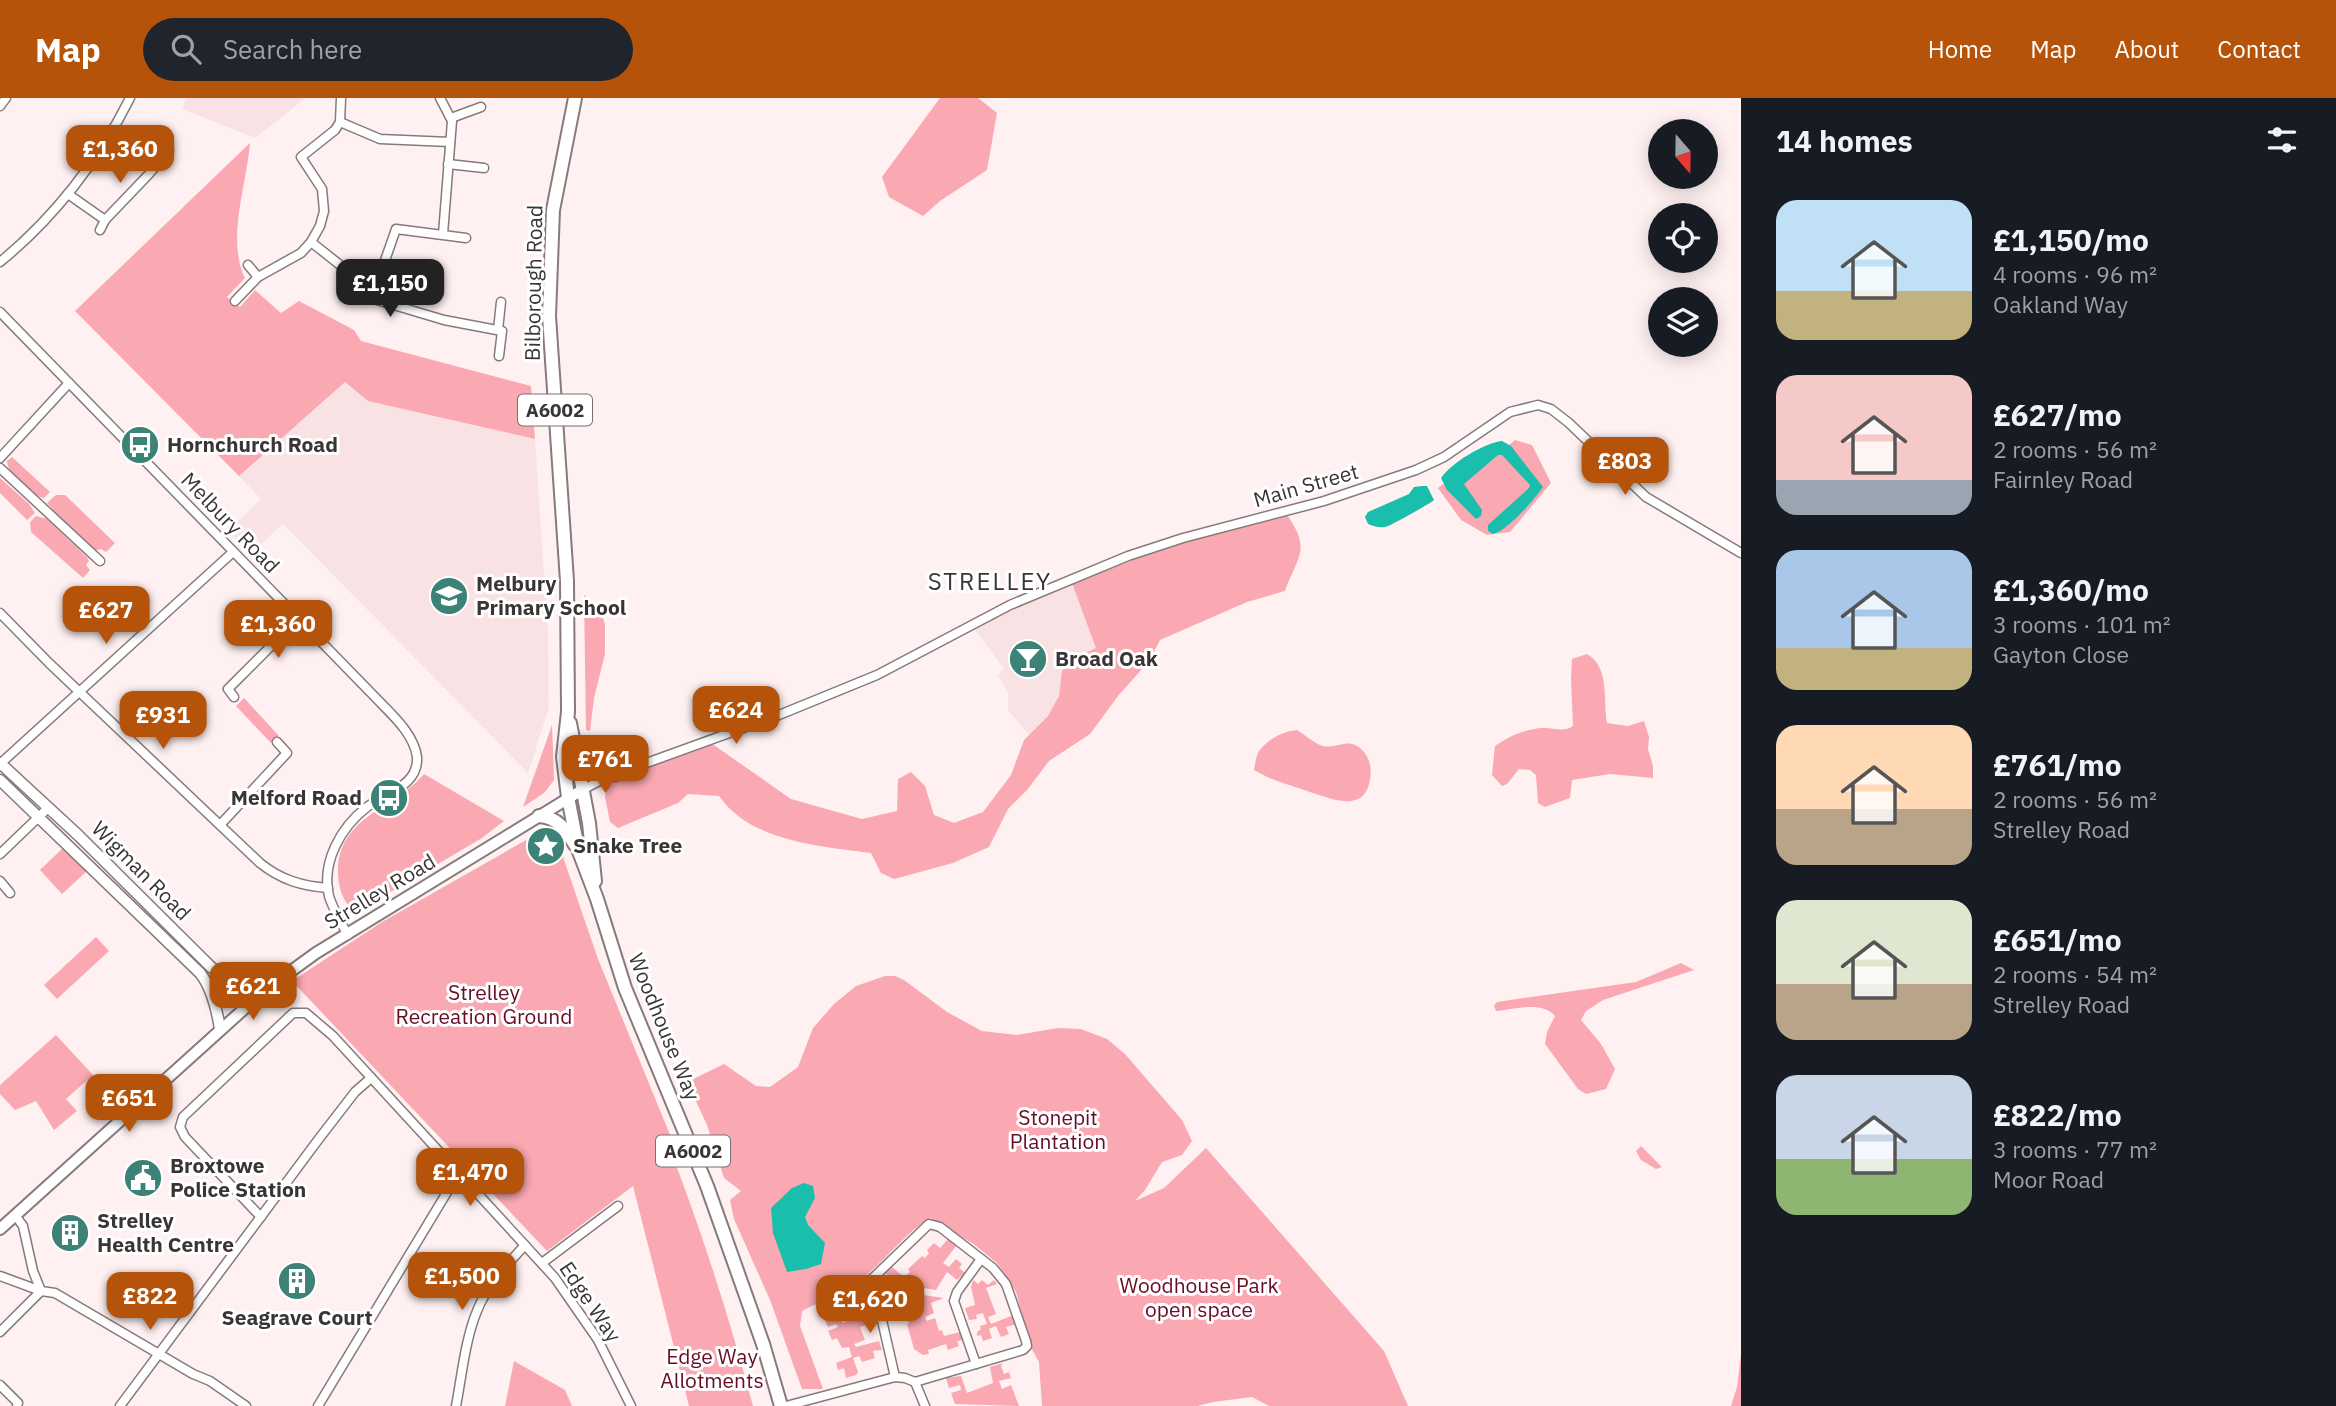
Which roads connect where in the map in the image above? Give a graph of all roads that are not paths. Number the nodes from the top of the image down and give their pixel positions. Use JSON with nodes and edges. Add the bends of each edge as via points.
{"nodes":[{"id":1,"x":6,"y":98,"type":"edge"},
{"id":2,"x":130,"y":98,"type":"edge"},
{"id":3,"x":341,"y":98,"type":"edge"},
{"id":4,"x":440,"y":98,"type":"edge"},
{"id":5,"x":572,"y":102,"type":"edge"},
{"id":6,"x":0,"y":106,"type":"edge"},
{"id":7,"x":481,"y":107,"type":"dead end"},
{"id":8,"x":451,"y":118,"type":"junction"},
{"id":9,"x":340,"y":122,"type":"junction"},
{"id":10,"x":450,"y":142,"type":"junction"},
{"id":11,"x":169,"y":150,"type":"dead end"},
{"id":12,"x":448,"y":164,"type":"junction"},
{"id":13,"x":484,"y":168,"type":"dead end"},
{"id":14,"x":68,"y":194,"type":"junction"},
{"id":15,"x":106,"y":219,"type":"junction"},
{"id":16,"x":100,"y":230,"type":"dead end"},
{"id":17,"x":443,"y":234,"type":"junction"},
{"id":18,"x":466,"y":238,"type":"dead end"},
{"id":19,"x":311,"y":242,"type":"junction"},
{"id":20,"x":0,"y":262,"type":"edge"},
{"id":21,"x":248,"y":265,"type":"dead end"},
{"id":22,"x":258,"y":277,"type":"junction"},
{"id":23,"x":366,"y":287,"type":"junction"},
{"id":24,"x":235,"y":302,"type":"dead end"},
{"id":25,"x":501,"y":302,"type":"dead end"},
{"id":26,"x":0,"y":312,"type":"edge"},
{"id":27,"x":498,"y":330,"type":"junction"},
{"id":28,"x":499,"y":356,"type":"dead end"},
{"id":29,"x":69,"y":383,"type":"junction"},
{"id":30,"x":0,"y":458,"type":"edge"},
{"id":31,"x":0,"y":468,"type":"edge"},
{"id":32,"x":233,"y":552,"type":"junction"},
{"id":33,"x":1741,"y":552,"type":"edge"},
{"id":34,"x":100,"y":561,"type":"dead end"},
{"id":35,"x":0,"y":613,"type":"edge"},
{"id":36,"x":299,"y":618,"type":"junction"},
{"id":37,"x":844,"y":688,"type":"joint"},
{"id":38,"x":79,"y":691,"type":"junction"},
{"id":39,"x":234,"y":697,"type":"dead end"},
{"id":40,"x":568,"y":712,"type":"junction"},
{"id":41,"x":278,"y":742,"type":"dead end"},
{"id":42,"x":578,"y":755,"type":"junction"},
{"id":43,"x":0,"y":763,"type":"edge"},
{"id":44,"x":616,"y":774,"type":"junction"},
{"id":45,"x":0,"y":780,"type":"edge"},
{"id":46,"x":582,"y":790,"type":"junction"},
{"id":47,"x":568,"y":797,"type":"junction"},
{"id":48,"x":49,"y":807,"type":"junction"},
{"id":49,"x":539,"y":816,"type":"junction"},
{"id":50,"x":40,"y":818,"type":"junction"},
{"id":51,"x":220,"y":825,"type":"junction"},
{"id":52,"x":578,"y":849,"type":"junction"},
{"id":53,"x":0,"y":855,"type":"edge"},
{"id":54,"x":0,"y":881,"type":"edge"},
{"id":55,"x":328,"y":888,"type":"junction"},
{"id":56,"x":10,"y":893,"type":"dead end"},
{"id":57,"x":597,"y":899,"type":"junction"},
{"id":58,"x":348,"y":935,"type":"junction"},
{"id":59,"x":265,"y":990,"type":"junction"},
{"id":60,"x":220,"y":1029,"type":"junction"},
{"id":61,"x":371,"y":1078,"type":"junction"},
{"id":62,"x":458,"y":1174,"type":"junction"},
{"id":63,"x":618,"y":1206,"type":"dead end"},
{"id":64,"x":15,"y":1215,"type":"junction"},
{"id":65,"x":261,"y":1217,"type":"junction"},
{"id":66,"x":0,"y":1229,"type":"edge"},
{"id":67,"x":525,"y":1245,"type":"junction"},
{"id":68,"x":981,"y":1259,"type":"junction"},
{"id":69,"x":542,"y":1263,"type":"junction"},
{"id":70,"x":0,"y":1276,"type":"edge"},
{"id":71,"x":861,"y":1287,"type":"junction"},
{"id":72,"x":41,"y":1291,"type":"junction"},
{"id":73,"x":847,"y":1297,"type":"dead end"},
{"id":74,"x":0,"y":1332,"type":"edge"},
{"id":75,"x":160,"y":1354,"type":"junction"},
{"id":76,"x":976,"y":1364,"type":"junction"},
{"id":77,"x":895,"y":1377,"type":"junction"},
{"id":78,"x":915,"y":1382,"type":"junction"},
{"id":79,"x":0,"y":1385,"type":"edge"},
{"id":80,"x":17,"y":1406,"type":"edge"},
{"id":81,"x":120,"y":1406,"type":"edge"},
{"id":82,"x":246,"y":1406,"type":"edge"},
{"id":83,"x":318,"y":1406,"type":"edge"},
{"id":84,"x":456,"y":1406,"type":"edge"},
{"id":85,"x":631,"y":1406,"type":"edge"},
{"id":86,"x":784,"y":1406,"type":"edge"},
{"id":87,"x":925,"y":1406,"type":"edge"}],
"edges":[{"from":1,"to":6,"type":"street"},
{"from":2,"to":14,"type":"street"},
{"from":3,"to":9,"type":"street"},
{"from":4,"to":8,"type":"street"},
{"from":5,"to":40,"type":"main road","name":"Bilborough Road","number":"A6002","via":[[553,210],[549,304],[567,581]]},
{"from":7,"to":8,"type":"street"},
{"from":8,"to":10,"type":"street"},
{"from":9,"to":10,"type":"street","via":[[380,139]]},
{"from":9,"to":19,"type":"street","via":[[331,135],[301,157],[324,197],[322,220]]},
{"from":10,"to":12,"type":"street"},
{"from":11,"to":15,"type":"street"},
{"from":12,"to":13,"type":"street"},
{"from":12,"to":17,"type":"street"},
{"from":14,"to":15,"type":"street"},
{"from":14,"to":20,"type":"street"},
{"from":15,"to":16,"type":"street"},
{"from":17,"to":18,"type":"street"},
{"from":17,"to":23,"type":"street","via":[[396,229],[382,269]]},
{"from":19,"to":22,"type":"street","via":[[291,260]]},
{"from":19,"to":23,"type":"street"},
{"from":21,"to":22,"type":"street"},
{"from":22,"to":24,"type":"street"},
{"from":23,"to":27,"type":"street","via":[[383,302]]},
{"from":25,"to":27,"type":"street"},
{"from":26,"to":29,"type":"street","name":"Melbury Road"},
{"from":27,"to":28,"type":"street","via":[[502,331]]},
{"from":29,"to":30,"type":"street"},
{"from":29,"to":32,"type":"street","name":"Melbury Road"},
{"from":31,"to":34,"type":"street"},
{"from":32,"to":36,"type":"street","name":"Melbury Road"},
{"from":32,"to":38,"type":"street"},
{"from":33,"to":37,"type":"street","name":"Main Street","via":[[1646,497],[1569,423],[1538,405],[1510,412],[1444,457],[1416,470],[1324,502],[1156,545],[1080,574]]},
{"from":35,"to":38,"type":"street"},
{"from":36,"to":39,"type":"street","via":[[228,690]]},
{"from":36,"to":55,"type":"street","name":"Melbury Road","via":[[404,730],[416,755],[409,780],[365,808],[342,832],[329,866]]},
{"from":37,"to":44,"type":"street","name":"Strelley Road"},
{"from":38,"to":43,"type":"street"},
{"from":38,"to":51,"type":"street"},
{"from":40,"to":42,"type":"main road","name":"Bilborough Road","number":"A6002"},
{"from":40,"to":47,"type":"main road","name":"Bilborough Road","number":"A6002","via":[[563,757]]},
{"from":41,"to":51,"type":"street","via":[[287,753]]},
{"from":42,"to":44,"type":"main road","via":[[595,772]]},
{"from":42,"to":46,"type":"main road","name":"Bilborough Road","number":"A6002"},
{"from":43,"to":48,"type":"street","name":"Wigman Road"},
{"from":44,"to":46,"type":"street","name":"Strelley Road"},
{"from":45,"to":50,"type":"street","name":"Wigman Road"},
{"from":46,"to":47,"type":"main road","name":"Strelley Road"},
{"from":46,"to":57,"type":"main road","name":"Woodhouse Way","number":"A6002"},
{"from":47,"to":49,"type":"main road","name":"Strelley Road"},
{"from":47,"to":52,"type":"main road","name":"Woodhouse Way","number":"A6002"},
{"from":48,"to":50,"type":"street"},
{"from":48,"to":59,"type":"street","name":"Wigman Road","via":[[212,968]]},
{"from":49,"to":52,"type":"main road","number":"A6002","via":[[557,821]]},
{"from":49,"to":58,"type":"main road","name":"Strelley Road"},
{"from":50,"to":53,"type":"street"},
{"from":50,"to":60,"type":"street","name":"Wigman Road","via":[[200,973],[211,993]]},
{"from":51,"to":55,"type":"street","via":[[274,874]]},
{"from":52,"to":57,"type":"main road","name":"Woodhouse Way","number":"A6002"},
{"from":54,"to":56,"type":"street"},
{"from":55,"to":58,"type":"street"},
{"from":57,"to":86,"type":"main road","name":"Woodhouse Way","number":"A6002","via":[[625,988],[707,1186]]},
{"from":58,"to":59,"type":"main road","name":"Strelley Road"},
{"from":59,"to":60,"type":"main road","name":"Strelley Road"},
{"from":60,"to":64,"type":"main road","name":"Strelley Road"},
{"from":61,"to":62,"type":"street","name":"Edge Way"},
{"from":61,"to":65,"type":"street","via":[[355,1092]]},
{"from":61,"to":65,"type":"street","name":"Edge Way","via":[[306,1013],[293,1013],[183,1117],[180,1127],[185,1137]]},
{"from":62,"to":67,"type":"street","name":"Edge Way"},
{"from":62,"to":83,"type":"street"},
{"from":63,"to":69,"type":"street"},
{"from":64,"to":66,"type":"main road","name":"Strelley Road"},
{"from":64,"to":72,"type":"street","via":[[23,1226]]},
{"from":65,"to":75,"type":"street"},
{"from":67,"to":69,"type":"street","name":"Edge Way"},
{"from":67,"to":84,"type":"street","via":[[497,1277],[478,1310]]},
{"from":68,"to":71,"type":"street","via":[[940,1227],[929,1224]]},
{"from":68,"to":76,"type":"street","via":[[954,1301]]},
{"from":68,"to":76,"type":"street","via":[[1006,1284],[1027,1346]]},
{"from":69,"to":85,"type":"street","name":"Edge Way","via":[[597,1340]]},
{"from":70,"to":72,"type":"street"},
{"from":71,"to":73,"type":"street"},
{"from":71,"to":77,"type":"street","via":[[881,1317]]},
{"from":72,"to":74,"type":"street"},
{"from":72,"to":75,"type":"street","via":[[55,1293]]},
{"from":75,"to":81,"type":"street"},
{"from":75,"to":82,"type":"street"},
{"from":76,"to":78,"type":"street"},
{"from":77,"to":78,"type":"street"},
{"from":77,"to":86,"type":"street"},
{"from":78,"to":87,"type":"street"},
{"from":79,"to":80,"type":"street"}]}
